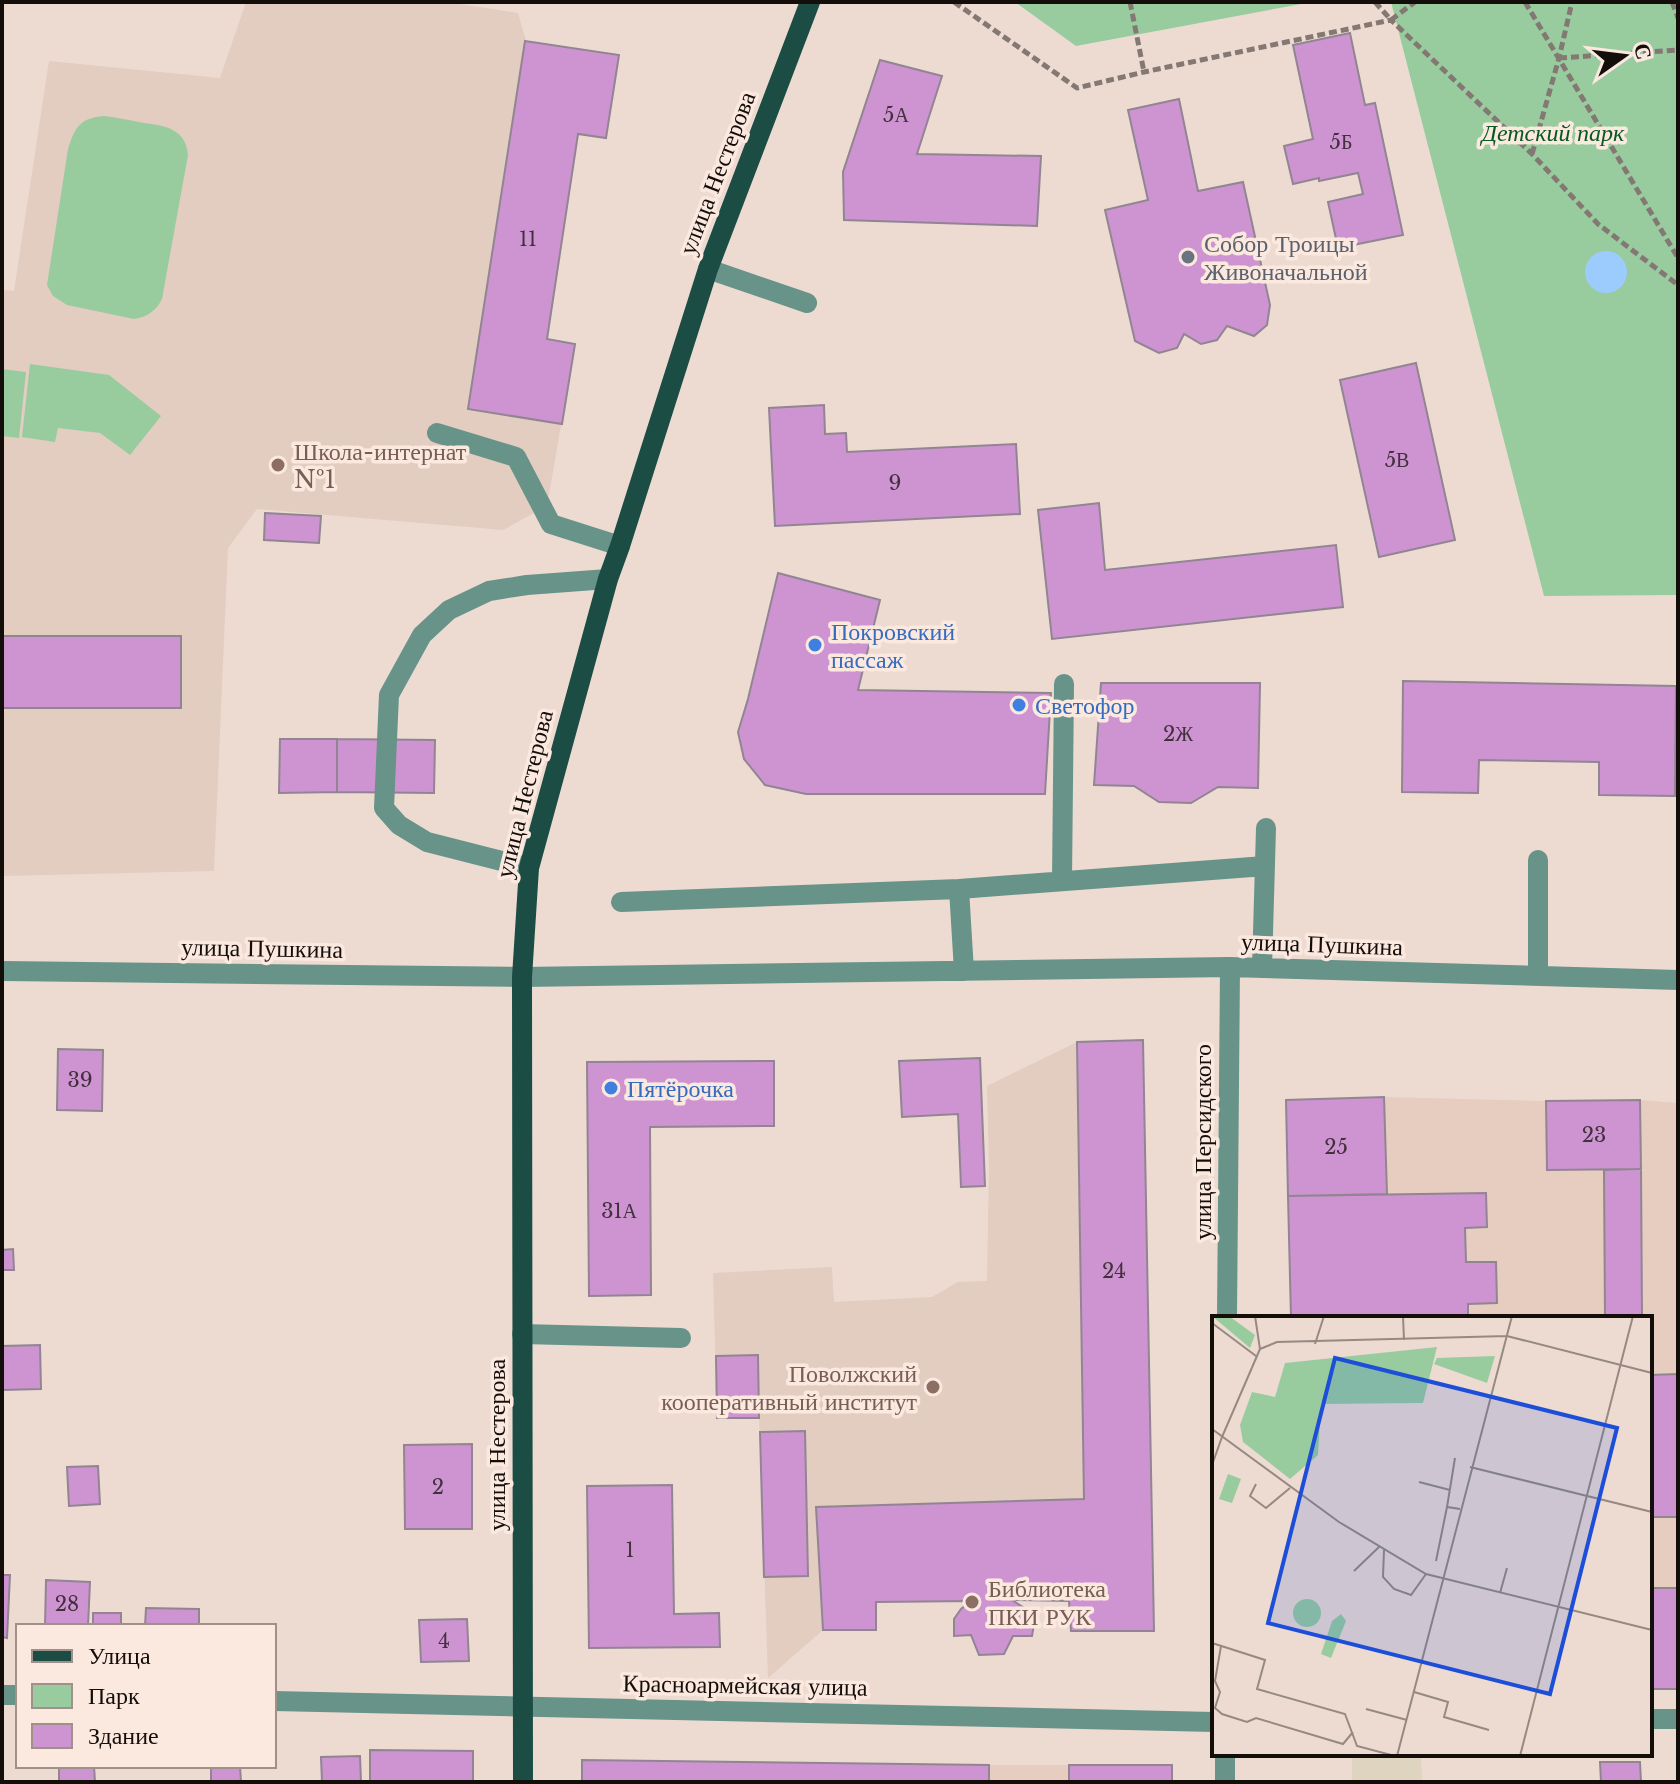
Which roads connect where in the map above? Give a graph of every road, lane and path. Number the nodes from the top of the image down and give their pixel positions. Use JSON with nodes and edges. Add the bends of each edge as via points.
{"nodes":[{"id":1,"x":810,"y":2,"type":"edge"},
{"id":2,"x":954,"y":2,"type":"edge"},
{"id":3,"x":1130,"y":2,"type":"edge"},
{"id":4,"x":1375,"y":2,"type":"edge"},
{"id":5,"x":1415,"y":2,"type":"edge"},
{"id":6,"x":1525,"y":2,"type":"edge"},
{"id":7,"x":1572,"y":2,"type":"edge"},
{"id":8,"x":1672,"y":2,"type":"edge"},
{"id":9,"x":1678,"y":18,"type":"edge"},
{"id":10,"x":1391,"y":20,"type":"junction"},
{"id":11,"x":1678,"y":50,"type":"edge"},
{"id":12,"x":1559,"y":58,"type":"junction"},
{"id":13,"x":1144,"y":72,"type":"junction"},
{"id":14,"x":1532,"y":154,"type":"junction"},
{"id":15,"x":1678,"y":258,"type":"edge"},
{"id":16,"x":708,"y":269,"type":"junction"},
{"id":17,"x":1678,"y":285,"type":"edge"},
{"id":18,"x":807,"y":303,"type":"dead end"},
{"id":19,"x":437,"y":433,"type":"dead end"},
{"id":20,"x":620,"y":546,"type":"junction"},
{"id":21,"x":608,"y":579,"type":"junction"},
{"id":22,"x":1064,"y":684,"type":"dead end"},
{"id":23,"x":1266,"y":828,"type":"dead end"},
{"id":24,"x":1538,"y":860,"type":"dead end"},
{"id":25,"x":1265,"y":866,"type":"junction"},
{"id":26,"x":529,"y":868,"type":"junction"},
{"id":27,"x":1062,"y":881,"type":"junction"},
{"id":28,"x":959,"y":889,"type":"junction"},
{"id":29,"x":621,"y":902,"type":"dead end"},
{"id":30,"x":1230,"y":967,"type":"junction"},
{"id":31,"x":1262,"y":968,"type":"junction"},
{"id":32,"x":2,"y":971,"type":"edge"},
{"id":33,"x":964,"y":971,"type":"junction"},
{"id":34,"x":1538,"y":976,"type":"junction"},
{"id":35,"x":522,"y":977,"type":"junction"},
{"id":36,"x":1678,"y":980,"type":"edge"},
{"id":37,"x":1227,"y":1316,"type":"edge"},
{"id":38,"x":522,"y":1334,"type":"junction"},
{"id":39,"x":681,"y":1338,"type":"dead end"},
{"id":40,"x":276,"y":1701,"type":"edge"},
{"id":41,"x":522,"y":1706,"type":"junction"},
{"id":42,"x":1652,"y":1719,"type":"edge"},
{"id":43,"x":1678,"y":1719,"type":"edge"},
{"id":44,"x":1212,"y":1722,"type":"edge"},
{"id":45,"x":1225,"y":1756,"type":"edge"},
{"id":46,"x":523,"y":1782,"type":"edge"},
{"id":47,"x":1225,"y":1782,"type":"edge"}],
"edges":[{"from":1,"to":16,"type":"main road","name":"улица Нестерова"},
{"from":2,"to":13,"type":"path","via":[[1077,88]]},
{"from":3,"to":13,"type":"path"},
{"from":4,"to":10,"type":"path"},
{"from":5,"to":10,"type":"path"},
{"from":6,"to":12,"type":"path"},
{"from":7,"to":12,"type":"path"},
{"from":8,"to":9,"type":"path"},
{"from":10,"to":13,"type":"path"},
{"from":10,"to":14,"type":"path"},
{"from":11,"to":12,"type":"path"},
{"from":12,"to":14,"type":"path"},
{"from":12,"to":15,"type":"path"},
{"from":14,"to":17,"type":"path","via":[[1598,224]]},
{"from":16,"to":18,"type":"street"},
{"from":16,"to":20,"type":"main road","name":"улица Нестерова"},
{"from":19,"to":20,"type":"street","via":[[516,457],[551,524]]},
{"from":20,"to":21,"type":"main road","name":"улица Нестерова"},
{"from":21,"to":26,"type":"main road","name":"улица Нестерова"},
{"from":21,"to":26,"type":"street","via":[[489,591],[449,610],[422,635],[389,695],[384,808],[399,825],[427,842]]},
{"from":22,"to":27,"type":"street"},
{"from":23,"to":25,"type":"street"},
{"from":24,"to":34,"type":"street"},
{"from":25,"to":27,"type":"street"},
{"from":25,"to":31,"type":"street"},
{"from":26,"to":35,"type":"main road","name":"улица Нестерова"},
{"from":27,"to":28,"type":"street"},
{"from":28,"to":29,"type":"street"},
{"from":28,"to":33,"type":"street"},
{"from":30,"to":31,"type":"street","name":"улица Пушкина"},
{"from":30,"to":33,"type":"street","name":"улица Пушкина"},
{"from":30,"to":37,"type":"street","name":"улица Персидского"},
{"from":31,"to":34,"type":"street","name":"улица Пушкина"},
{"from":32,"to":35,"type":"street","name":"улица Пушкина"},
{"from":33,"to":35,"type":"street","name":"улица Пушкина"},
{"from":34,"to":36,"type":"street","name":"улица Пушкина"},
{"from":35,"to":38,"type":"main road","name":"улица Нестерова"},
{"from":38,"to":39,"type":"street"},
{"from":38,"to":41,"type":"main road","name":"улица Нестерова"},
{"from":40,"to":41,"type":"street","name":"Красноармейская улица"},
{"from":41,"to":44,"type":"street","name":"Красноармейская улица"},
{"from":41,"to":46,"type":"main road","name":"улица Нестерова"},
{"from":42,"to":43,"type":"street"},
{"from":45,"to":47,"type":"street"}]}
